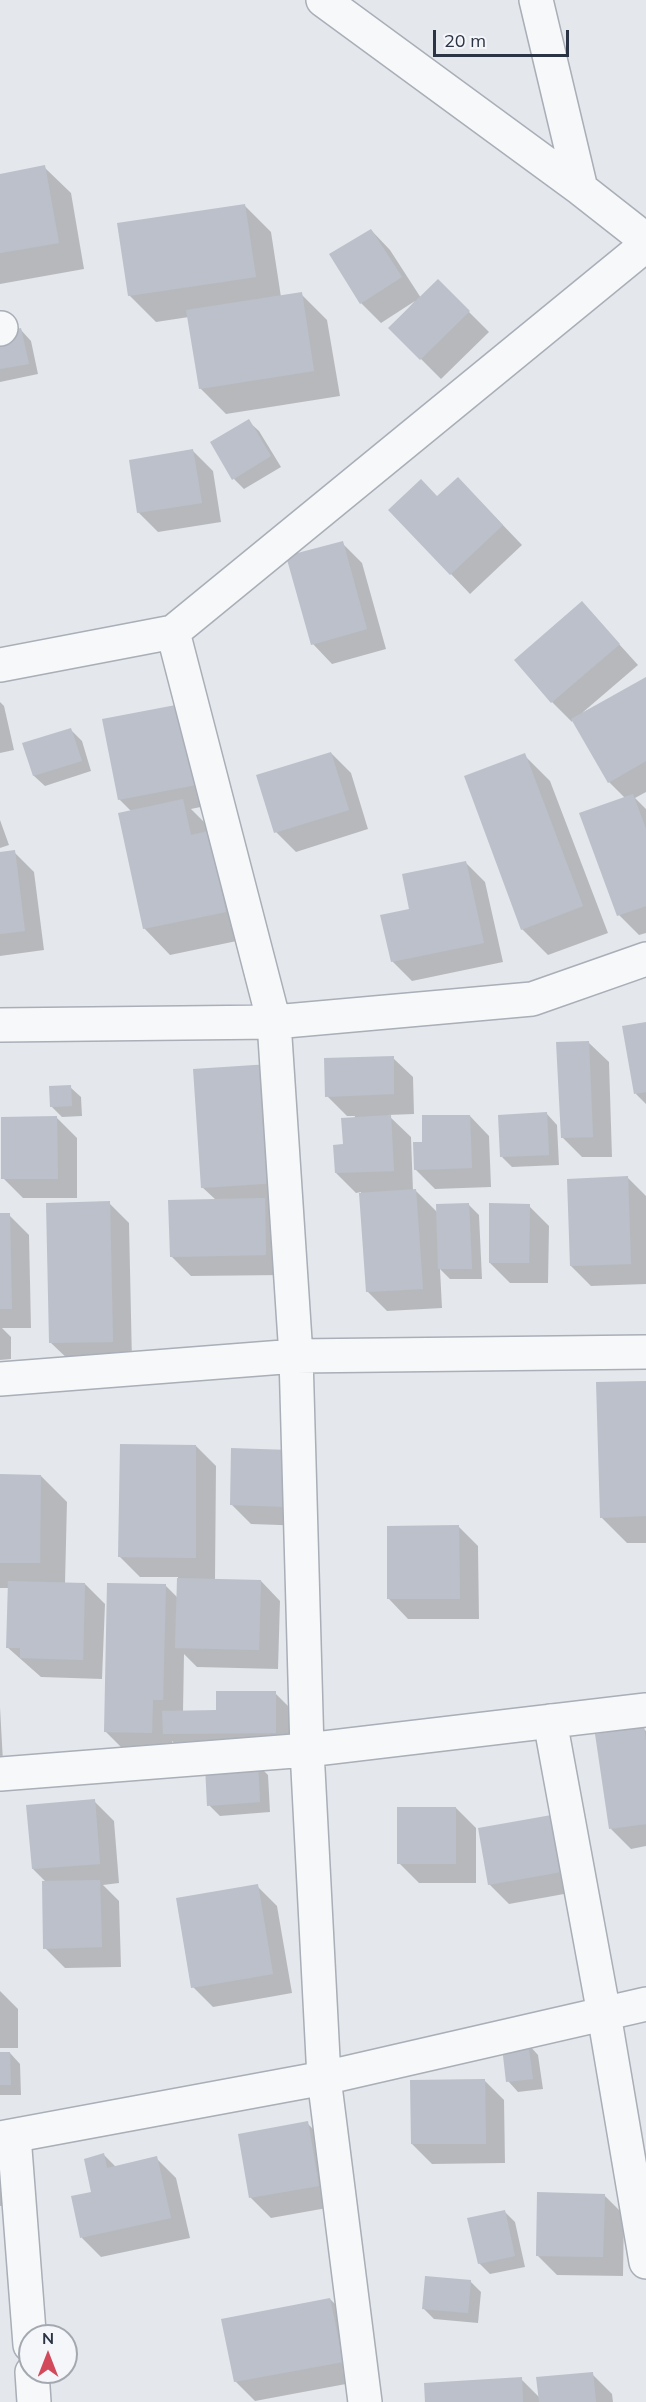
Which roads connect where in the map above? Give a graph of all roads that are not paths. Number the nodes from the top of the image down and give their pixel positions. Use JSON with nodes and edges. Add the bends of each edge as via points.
{"nodes":[{"id":1,"x":323,"y":0,"type":"edge"},
{"id":2,"x":536,"y":0,"type":"edge"},
{"id":3,"x":581,"y":189,"type":"junction"},
{"id":4,"x":646,"y":240,"type":"edge"},
{"id":5,"x":646,"y":245,"type":"edge"},
{"id":6,"x":173,"y":632,"type":"junction"},
{"id":7,"x":0,"y":665,"type":"edge"},
{"id":8,"x":646,"y":959,"type":"edge"},
{"id":9,"x":274,"y":1022,"type":"junction"},
{"id":10,"x":0,"y":1025,"type":"edge"},
{"id":11,"x":646,"y":1352,"type":"edge"},
{"id":12,"x":296,"y":1356,"type":"junction"},
{"id":13,"x":0,"y":1379,"type":"edge"},
{"id":14,"x":646,"y":1710,"type":"edge"},
{"id":15,"x":550,"y":1721,"type":"junction"},
{"id":16,"x":307,"y":1750,"type":"junction"},
{"id":17,"x":0,"y":1774,"type":"edge"},
{"id":18,"x":646,"y":2004,"type":"edge"},
{"id":19,"x":604,"y":2014,"type":"junction"},
{"id":20,"x":324,"y":2078,"type":"junction"},
{"id":21,"x":7,"y":2137,"type":"edge"},
{"id":22,"x":646,"y":2262,"type":"edge"},
{"id":23,"x":28,"y":2324,"type":"edge"},
{"id":24,"x":33,"y":2384,"type":"edge"},
{"id":25,"x":34,"y":2402,"type":"edge"},
{"id":26,"x":365,"y":2402,"type":"edge"}],
"edges":[{"from":1,"to":3,"type":"street"},
{"from":2,"to":3,"type":"street"},
{"from":3,"to":4,"type":"street"},
{"from":5,"to":6,"type":"street"},
{"from":6,"to":7,"type":"street"},
{"from":6,"to":9,"type":"street"},
{"from":8,"to":9,"type":"street","via":[[532,999]]},
{"from":9,"to":10,"type":"street"},
{"from":9,"to":12,"type":"street"},
{"from":11,"to":12,"type":"street"},
{"from":12,"to":13,"type":"street"},
{"from":12,"to":16,"type":"street"},
{"from":14,"to":15,"type":"street"},
{"from":15,"to":16,"type":"street"},
{"from":15,"to":19,"type":"street"},
{"from":16,"to":17,"type":"street"},
{"from":16,"to":20,"type":"street"},
{"from":18,"to":19,"type":"street"},
{"from":19,"to":20,"type":"street"},
{"from":19,"to":22,"type":"street"},
{"from":20,"to":21,"type":"street"},
{"from":20,"to":26,"type":"street"},
{"from":21,"to":23,"type":"street"},
{"from":24,"to":25,"type":"street"}]}
